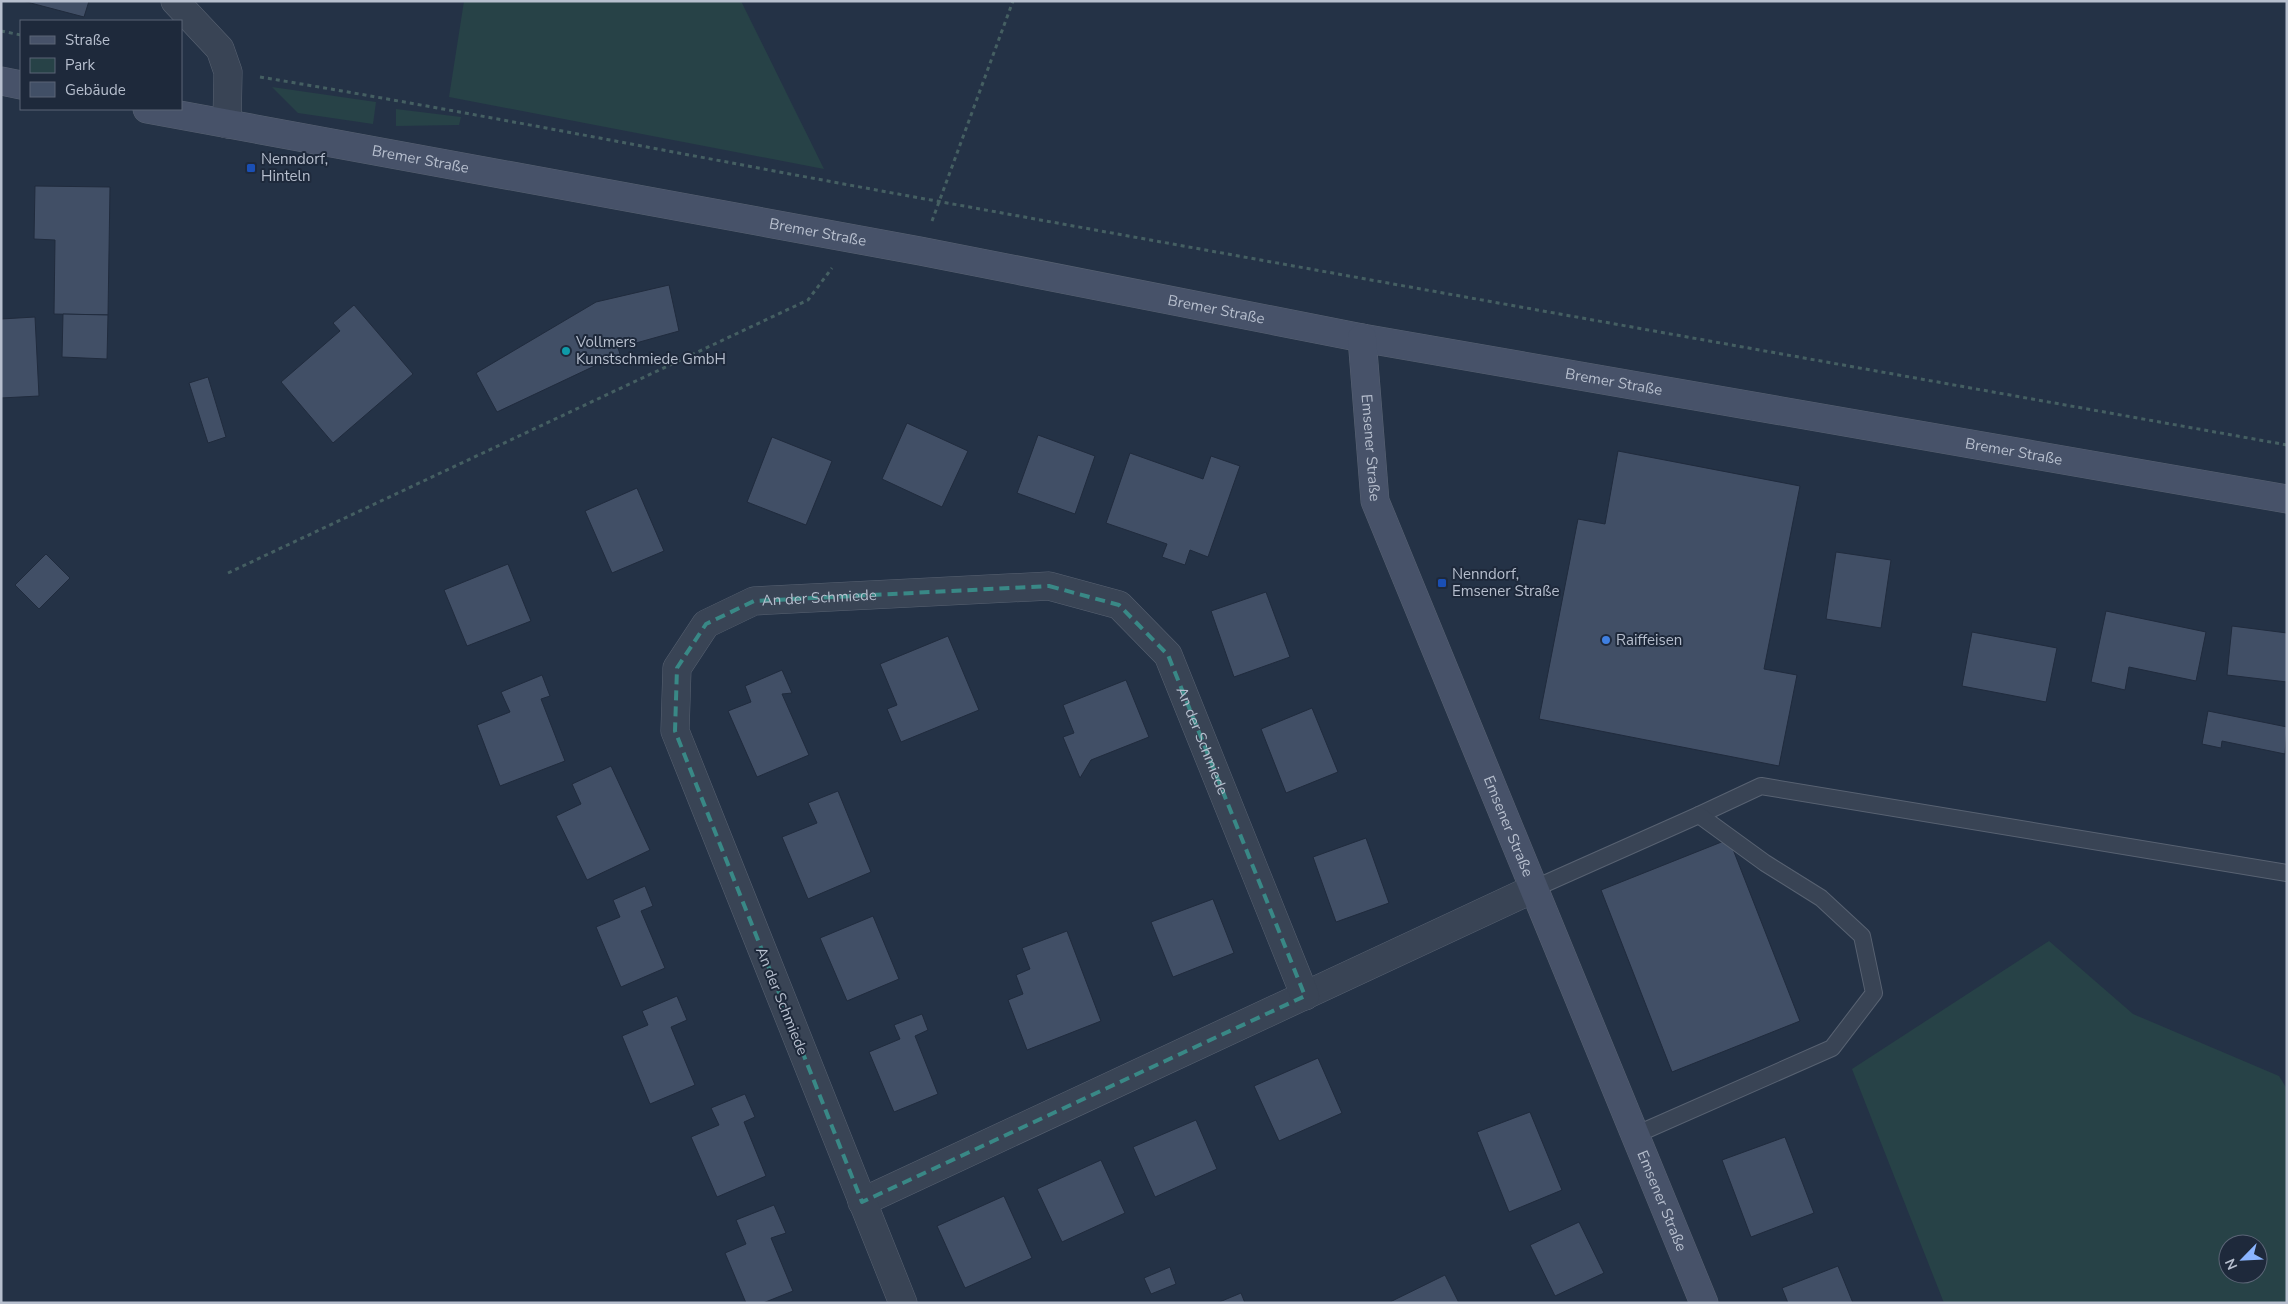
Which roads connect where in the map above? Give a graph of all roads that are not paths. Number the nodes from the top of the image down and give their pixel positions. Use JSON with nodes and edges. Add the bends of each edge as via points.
{"nodes":[{"id":1,"x":175,"y":1,"type":"edge"},
{"id":2,"x":1,"y":81,"type":"edge"},
{"id":3,"x":20,"y":85,"type":"edge"},
{"id":4,"x":152,"y":110,"type":"edge"},
{"id":5,"x":227,"y":124,"type":"junction"},
{"id":6,"x":1362,"y":338,"type":"junction"},
{"id":7,"x":2287,"y":499,"type":"edge"},
{"id":8,"x":1699,"y":815,"type":"junction"},
{"id":9,"x":2287,"y":873,"type":"edge"},
{"id":10,"x":1533,"y":889,"type":"junction"},
{"id":11,"x":1305,"y":996,"type":"junction"},
{"id":12,"x":1635,"y":1135,"type":"junction"},
{"id":13,"x":862,"y":1202,"type":"junction"},
{"id":14,"x":903,"y":1303,"type":"edge"},
{"id":15,"x":1704,"y":1303,"type":"edge"}],
"edges":[{"from":1,"to":5,"type":"street","via":[[220,49],[228,72]]},
{"from":2,"to":3,"type":"main road"},
{"from":4,"to":5,"type":"main road","name":"Bremer Straße"},
{"from":5,"to":6,"type":"main road","name":"Bremer Straße","via":[[853,239]]},
{"from":6,"to":7,"type":"main road","name":"Bremer Straße"},
{"from":6,"to":10,"type":"main road","name":"Emsener Straße","via":[[1375,501]]},
{"from":8,"to":9,"type":"lane","via":[[1761,786]]},
{"from":8,"to":10,"type":"lane"},
{"from":8,"to":12,"type":"lane","via":[[1765,863],[1821,898],[1862,936],[1874,993],[1832,1048]]},
{"from":10,"to":11,"type":"street"},
{"from":10,"to":12,"type":"main road","name":"Emsener Straße"},
{"from":11,"to":13,"type":"street"},
{"from":11,"to":13,"type":"street","name":"An der Schmiede","via":[[1168,655],[1118,605],[1049,586],[754,601],[706,624],[677,668],[675,731]]},
{"from":12,"to":15,"type":"main road","name":"Emsener Straße"},
{"from":13,"to":14,"type":"street","name":"An der Schmiede"}]}
